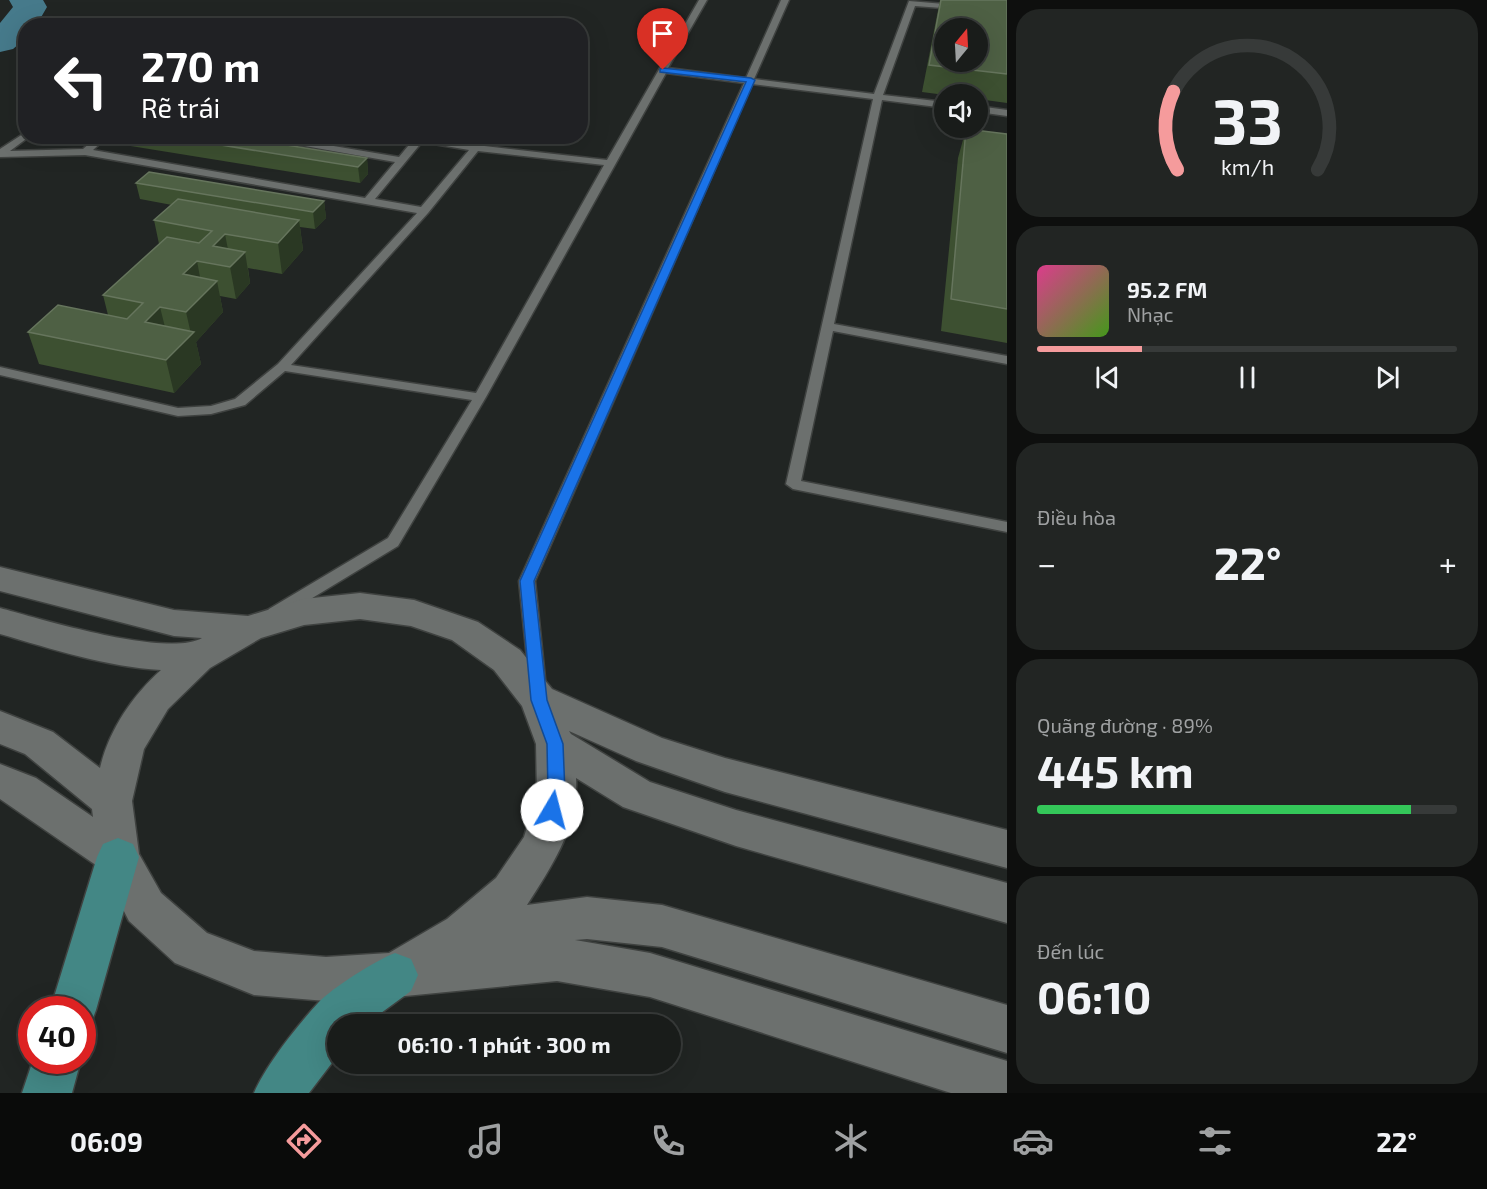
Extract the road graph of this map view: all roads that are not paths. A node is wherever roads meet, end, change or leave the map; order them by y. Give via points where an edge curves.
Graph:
1 (703, 0) edge
2 (785, 0) edge
3 (971, 9) edge
4 (663, 70) junction
5 (751, 80) junction
6 (878, 96) junction
7 (934, 104) edge
8 (988, 110) edge
9 (1007, 113) edge
10 (18, 142) edge
11 (94, 144) edge
12 (304, 144) edge
13 (414, 144) edge
14 (451, 144) edge
15 (476, 148) junction
16 (85, 152) junction
17 (0, 154) edge
18 (401, 159) junction
19 (610, 163) junction
20 (368, 201) junction
21 (424, 211) junction
22 (827, 326) junction
23 (1007, 360) edge
24 (282, 367) junction
25 (0, 371) edge
26 (480, 397) junction
27 (1007, 527) edge
28 (0, 579) edge
29 (0, 621) edge
30 (248, 629) junction
31 (197, 658) junction
32 (539, 700) junction
33 (0, 727) edge
34 (555, 744) junction
35 (0, 781) edge
36 (111, 801) junction
37 (1007, 849) edge
38 (118, 857) junction
39 (1007, 903) edge
40 (464, 934) junction
41 (395, 975) junction
42 (77, 996) edge
43 (1007, 1029) edge
44 (53, 1074) edge
45 (1007, 1086) edge
46 (47, 1093) edge
47 (279, 1093) edge

1 - 4 lane
2 - 5 lane
3 - 6 lane via 912,3
4 - 5 lane
4 - 19 lane
5 - 6 lane
5 - 32 lane via 527,581
6 - 7 lane
6 - 22 lane
8 - 9 lane
10 - 17 lane
11 - 16 lane
12 - 18 lane
13 - 18 lane
14 - 15 lane
15 - 19 lane
15 - 21 lane
16 - 17 lane
16 - 20 lane
18 - 20 lane
19 - 26 lane
20 - 21 lane
21 - 24 lane
22 - 23 lane
22 - 27 lane via 793,484
24 - 25 lane via 240,402 211,410 178,412
24 - 26 lane
26 - 30 lane via 393,542
28 - 30 street via 174,623
29 - 31 street via 141,655
30 - 31 street
30 - 32 street via 303,612 360,606 414,613 465,631 507,660
31 - 36 street via 155,698 125,746
32 - 34 street
32 - 37 street via 650,750 725,775
33 - 36 street via 39,743
34 - 39 street via 637,795 736,828
34 - 40 street via 557,793 543,844 511,892
35 - 38 street via 22,790
36 - 38 street
38 - 41 street via 145,907 191,948 254,973 326,979
38 - 42 main road
40 - 41 street
40 - 43 street via 587,918 662,926
41 - 45 street via 557,959 650,975
41 - 47 main road via 336,1018
44 - 46 main road

